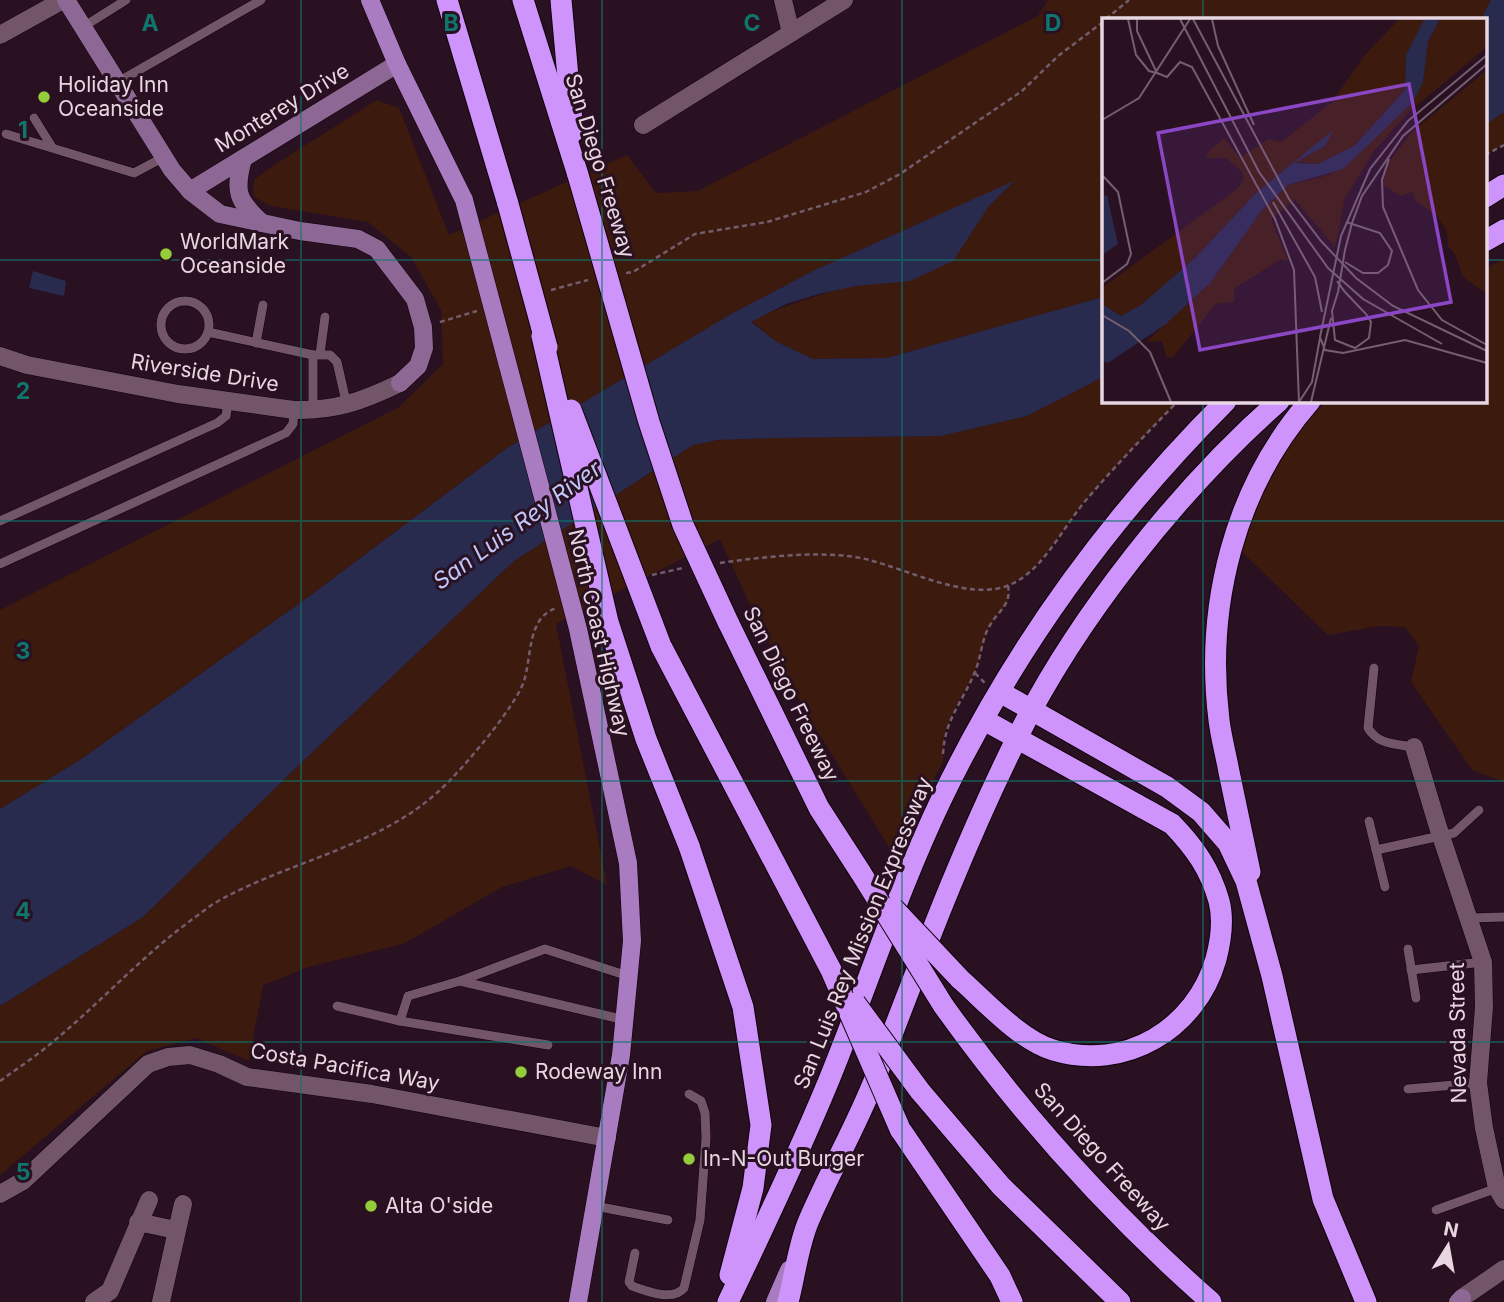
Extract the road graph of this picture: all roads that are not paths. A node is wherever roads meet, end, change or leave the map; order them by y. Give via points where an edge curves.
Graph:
1 (65, 0) edge
2 (125, 0) edge
3 (261, 0) edge
4 (370, 0) edge
5 (447, 0) edge
6 (523, 0) edge
7 (561, 0) edge
8 (783, 0) edge
9 (844, 0) edge
10 (83, 27) junction
11 (791, 33) junction
12 (0, 35) edge
13 (397, 64) junction
14 (118, 82) junction
15 (34, 118) dead end
16 (643, 125) dead end
17 (6, 134) dead end
18 (52, 147) junction
19 (164, 157) junction
20 (243, 159) junction
21 (578, 176) junction
22 (1504, 185) edge
23 (190, 191) junction
24 (1486, 196) edge
25 (263, 223) junction
26 (1504, 230) edge
27 (1486, 240) edge
28 (263, 305) dead end
29 (325, 317) dead end
30 (208, 332) junction
31 (542, 336) junction
32 (256, 343) junction
33 (317, 354) junction
34 (0, 356) edge
35 (228, 402) junction
36 (1225, 402) edge
37 (1278, 402) edge
38 (1309, 402) edge
39 (347, 406) junction
40 (294, 410) junction
41 (313, 410) junction
42 (0, 521) edge
43 (0, 564) edge
44 (1374, 668) dead end
45 (1000, 692) junction
46 (1032, 709) junction
47 (984, 720) junction
48 (1017, 738) junction
49 (1414, 747) joint
50 (1479, 810) dead end
51 (1369, 821) dead end
52 (1442, 837) junction
53 (1376, 850) junction
54 (861, 873) junction
55 (1385, 887) dead end
56 (1504, 917) edge
57 (1470, 918) junction
58 (1408, 948) dead end
59 (1483, 962) junction
60 (831, 970) junction
61 (1411, 970) junction
62 (629, 976) junction
63 (1272, 976) junction
64 (460, 981) junction
65 (1416, 998) dead end
66 (337, 1006) dead end
67 (400, 1020) junction
68 (625, 1020) junction
69 (548, 1045) dead end
70 (1478, 1083) junction
71 (1408, 1089) dead end
72 (689, 1094) dead end
73 (607, 1138) junction
74 (1497, 1152) edge
75 (0, 1194) edge
76 (1501, 1194) edge
77 (149, 1200) dead end
78 (183, 1204) dead end
79 (595, 1206) junction
80 (1436, 1210) dead end
81 (668, 1220) dead end
82 (138, 1222) junction
83 (808, 1222) junction
84 (176, 1230) junction
85 (635, 1253) dead end
86 (1504, 1269) edge
87 (109, 1296) edge
88 (1460, 1300) edge
89 (94, 1302) edge
90 (161, 1302) edge
91 (578, 1302) edge
92 (723, 1302) edge
93 (728, 1302) edge
94 (775, 1302) edge
95 (788, 1302) edge
96 (1012, 1302) edge
97 (1120, 1302) edge
98 (1211, 1302) edge
99 (1366, 1302) edge

1 - 10 street
1 - 12 street
2 - 10 lane
3 - 14 lane
4 - 13 main road, North Coast Highway
5 - 31 highway, bridge
6 - 21 highway, San Diego Freeway
7 - 21 highway
8 - 11 street
9 - 11 street
10 - 14 street
11 - 16 street
13 - 20 street, Monterey Drive
13 - 62 main road, North Coast Highway, bridge via 464,200 578,629 628,863
14 - 19 street
15 - 18 lane
17 - 18 lane
18 - 19 lane via 134,173
19 - 23 street
20 - 23 street, Monterey Drive
20 - 25 street via 237,183 241,197 244,206
21 - 54 highway, San Diego Freeway, bridge via 683,525 819,808
22 - 24 highway
23 - 25 street via 220,214
25 - 39 street, Riverside Drive via 358,239 377,248 415,299 424,348 418,366 400,383
26 - 27 highway
28 - 32 lane
29 - 33 lane
30 - 30 lane via 203,309 190,301 174,303 163,315 161,330 173,346 194,347
30 - 32 lane
31 - 60 highway, bridge via 661,646
31 - 92 highway, bridge via 608,622 743,1007 761,1125 753,1188
32 - 33 lane
33 - 39 lane via 330,355 337,362
33 - 41 lane
34 - 35 street, Riverside Drive
35 - 40 street, Riverside Drive
35 - 42 lane via 226,416 217,424
36 - 45 highway, San Luis Rey Mission Expressway via 1123,513 1072,579
37 - 46 highway via 1170,512 1107,593
38 - 63 highway via 1288,428 1251,493 1230,552 1216,629 1219,722
39 - 41 street, Riverside Drive
40 - 41 street, Riverside Drive
40 - 43 lane via 293,424 286,433
44 - 49 lane via 1368,728 1385,743
45 - 46 highway
45 - 47 highway, San Luis Rey Mission Expressway
46 - 48 highway
46 - 63 highway via 1167,787 1200,812 1228,843 1246,881
47 - 48 highway
47 - 93 highway, San Luis Rey Mission Expressway via 941,800 828,1081
48 - 54 highway, bridge via 1172,824 1196,849 1209,874 1220,902 1222,925 1210,978 1200,997 1161,1037 1116,1054 1052,1050 1027,1037 960,979
48 - 83 highway via 950,885 860,1117
49 - 52 street, Nevada Street
50 - 52 lane via 1454,834
51 - 53 lane
52 - 53 lane
52 - 57 street, Nevada Street
53 - 55 lane
54 - 98 highway, San Diego Freeway, bridge via 983,1061 1111,1208
56 - 57 lane
57 - 59 street, Nevada Street
58 - 61 lane
59 - 61 lane
59 - 70 street, Nevada Street
60 - 96 highway, bridge via 900,1129 1000,1276
60 - 97 highway, bridge via 920,1091 1001,1186
61 - 65 lane
62 - 64 lane via 545,949
62 - 68 main road, North Coast Highway
63 - 99 highway via 1323,1199
64 - 67 lane via 408,996
64 - 68 lane
66 - 67 lane
67 - 69 lane
68 - 73 main road, North Coast Highway
70 - 71 lane
70 - 74 street, Nevada Street
72 - 85 lane via 701,1101 706,1138 700,1220 684,1288 673,1295 632,1286
73 - 75 street, Costa Pacifica Way via 372,1094 247,1077 190,1055 168,1056 148,1065 23,1181
73 - 79 main road, North Coast Highway
74 - 76 street, Nevada Street
76 - 80 lane
77 - 82 street
78 - 84 street
79 - 81 lane
79 - 91 main road, North Coast Highway
82 - 84 street
82 - 87 street
83 - 94 main road
83 - 95 highway
84 - 90 street
86 - 88 street
87 - 89 street

